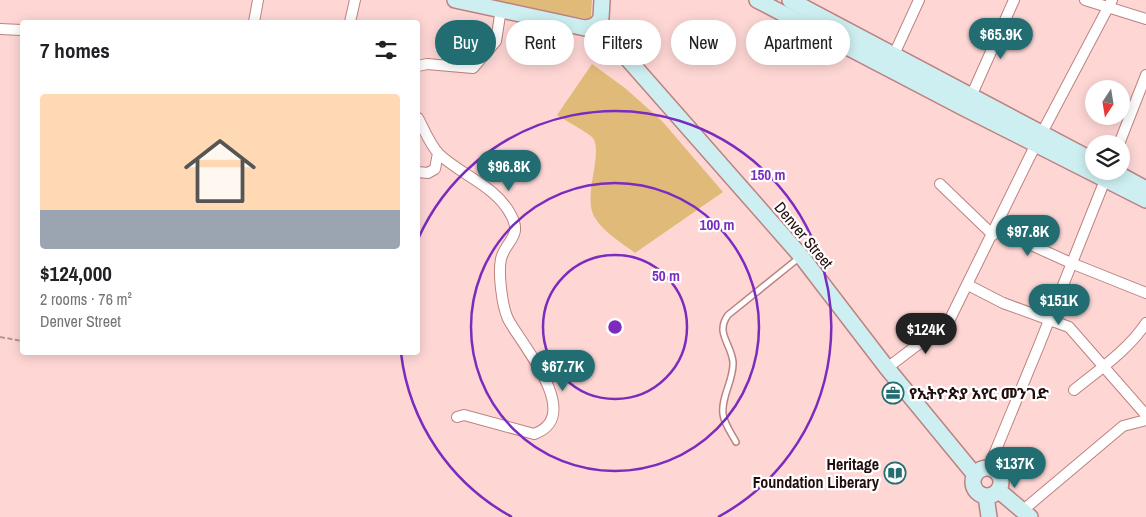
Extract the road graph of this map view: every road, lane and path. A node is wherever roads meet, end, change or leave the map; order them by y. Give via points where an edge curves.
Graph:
1 (258, 0) edge
2 (355, 0) edge
3 (455, 0) edge
4 (602, 0) edge
5 (757, 0) edge
6 (919, 0) edge
7 (1014, 0) edge
8 (1085, 0) edge
9 (1111, 4) edge
10 (798, 6) edge
11 (501, 9) junction
12 (1146, 19) edge
13 (254, 20) edge
14 (350, 20) edge
15 (600, 20) edge
16 (584, 28) edge
17 (0, 29) edge
18 (20, 30) edge
19 (894, 54) junction
20 (633, 65) edge
21 (420, 66) edge
22 (887, 68) junction
23 (1146, 76) edge
24 (969, 102) junction
25 (420, 122) edge
26 (1123, 135) edge
27 (1039, 140) junction
28 (438, 153) junction
29 (1085, 158) edge
30 (1085, 162) edge
31 (420, 172) edge
32 (1106, 180) edge
33 (1118, 180) edge
34 (1124, 180) edge
35 (940, 184) dead end
36 (1146, 189) edge
37 (1146, 200) edge
38 (994, 232) junction
39 (801, 256) junction
40 (1071, 263) junction
41 (968, 285) junction
42 (1146, 293) edge
43 (1048, 320) junction
44 (1146, 323) edge
45 (0, 337) edge
46 (20, 341) edge
47 (1103, 366) junction
48 (888, 368) junction
49 (1074, 390) dead end
50 (1146, 415) edge
51 (457, 417) dead end
52 (1146, 420) edge
53 (736, 442) dead end
54 (982, 472) junction
55 (992, 493) junction
56 (1026, 514) edge
57 (989, 517) edge

1 - 13 street
2 - 14 street
3 - 11 main road
4 - 15 main road
5 - 10 main road
6 - 19 street
7 - 24 street
8 - 9 street
9 - 12 street
9 - 27 street
10 - 19 main road
10 - 22 main road
11 - 16 main road
11 - 21 street via 496,41 473,68
17 - 18 street
19 - 22 street
19 - 24 main road
20 - 39 main road, Denver Street
22 - 24 main road
23 - 26 street
24 - 27 main road
25 - 28 street
27 - 29 main road
27 - 30 main road
27 - 38 street
28 - 31 street via 435,169
28 - 51 street via 496,196 510,212 515,231 504,250 500,268 504,302 508,318 538,364 553,407 551,420 545,429 534,434 464,415
32 - 40 street
33 - 37 main road
34 - 36 main road
35 - 38 street
38 - 40 street
38 - 41 street
39 - 48 main road, Denver Street
39 - 53 lane via 728,315 722,324 733,366 723,414
40 - 42 street
40 - 43 street
41 - 43 street
41 - 48 street via 949,321
43 - 47 street via 1069,327
43 - 54 street
44 - 47 street via 1138,336
45 - 46 path
47 - 49 street
47 - 50 street
48 - 54 main road, Denver Street
52 - 56 street via 1123,426
54 - 55 main road via 974,479 975,488 982,495
54 - 55 main road via 992,470 999,476 1000,485
55 - 56 main road
55 - 57 main road

